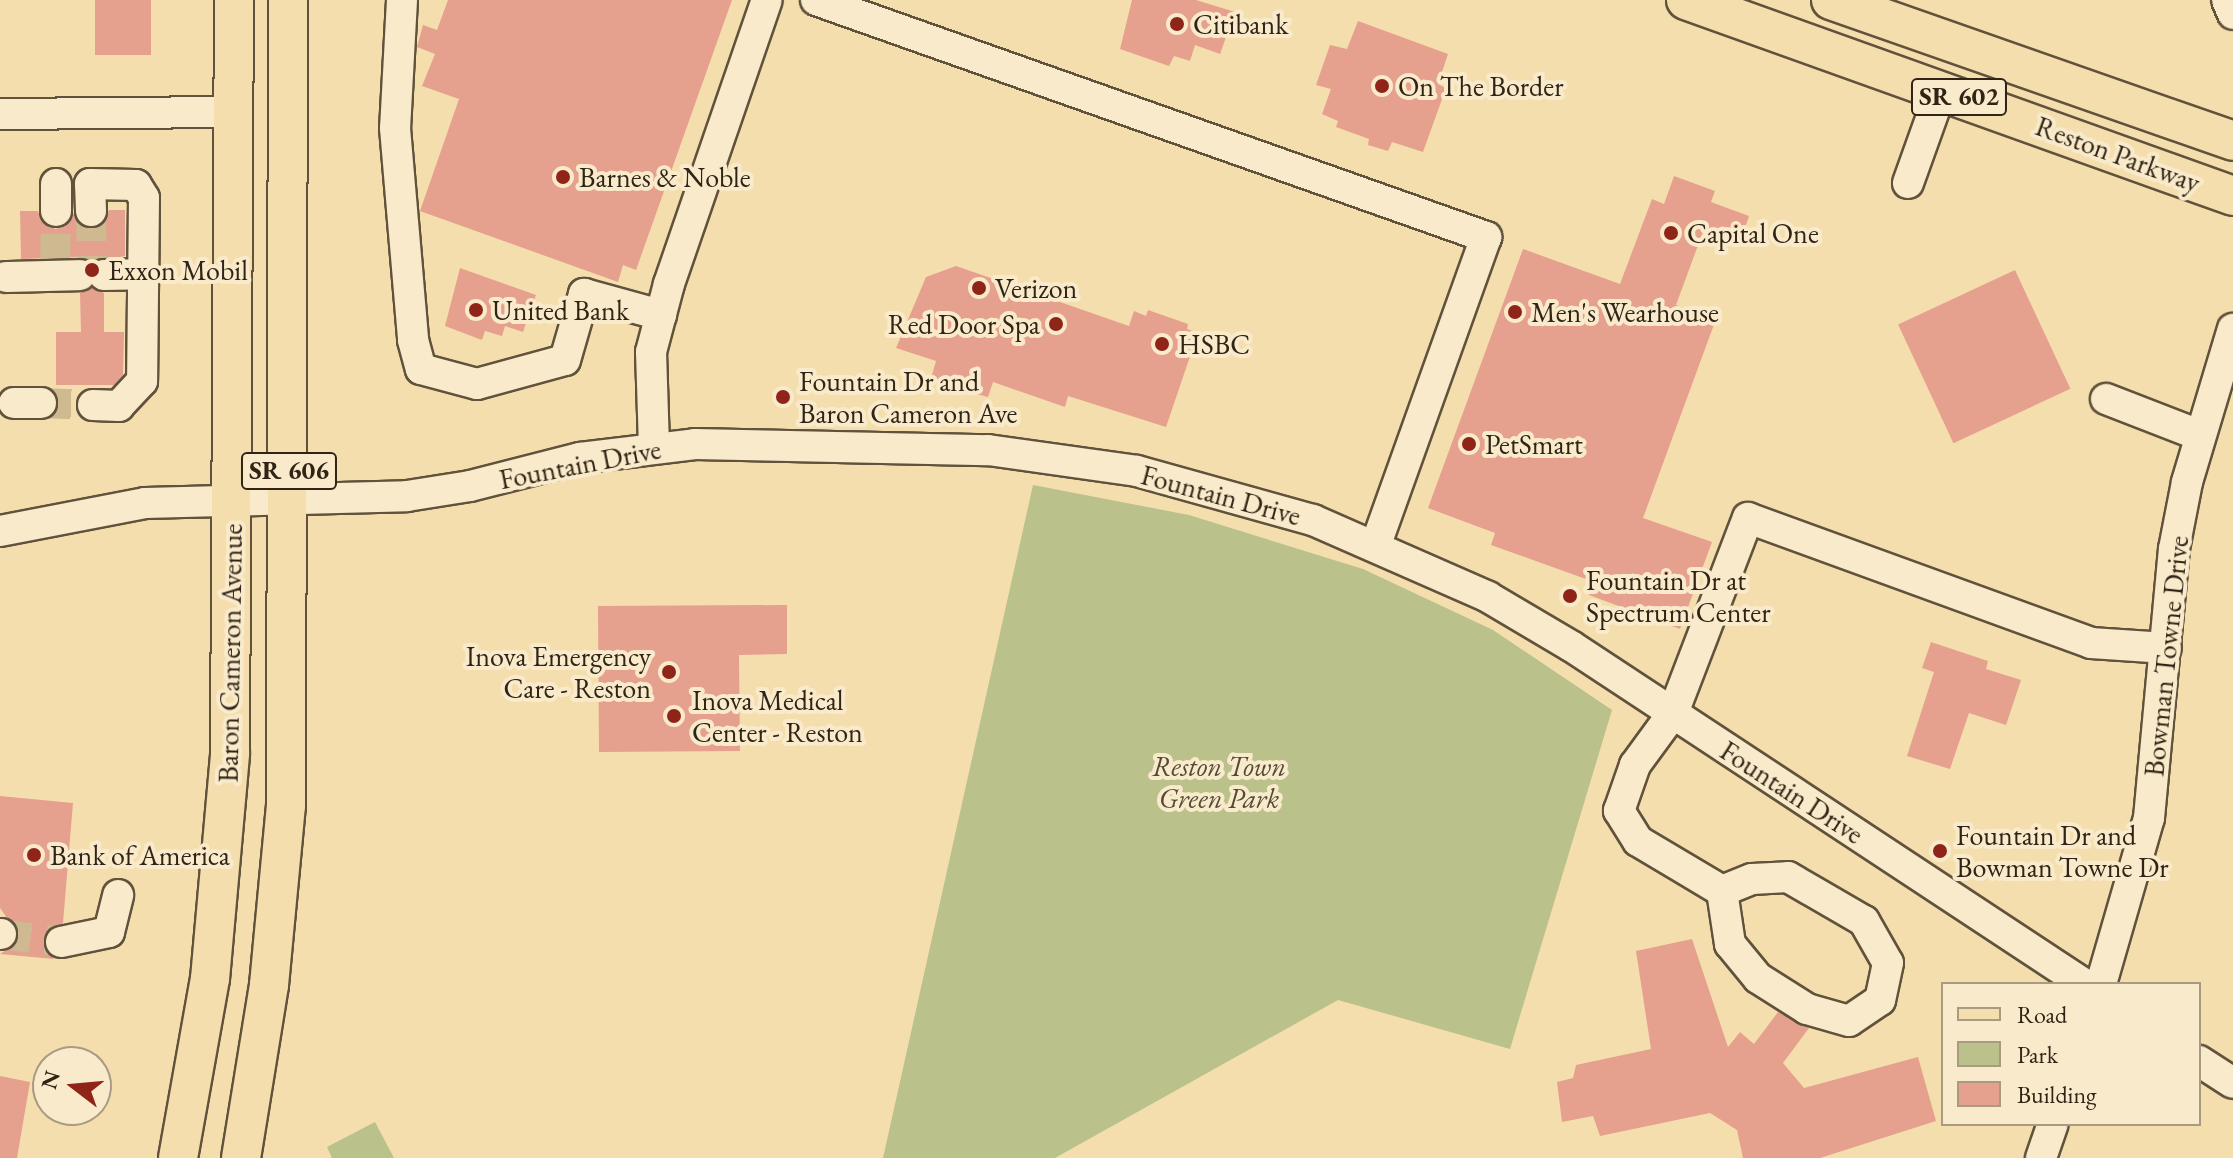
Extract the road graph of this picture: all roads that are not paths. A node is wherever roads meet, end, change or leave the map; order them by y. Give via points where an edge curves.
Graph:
1 (234, 0) edge
2 (288, 0) edge
3 (402, 0) edge
4 (767, 0) edge
5 (816, 0) edge
6 (1686, 0) edge
7 (1831, 0) edge
8 (2227, 0) edge
9 (2233, 14) edge
10 (1941, 91) junction
11 (234, 112) junction
12 (0, 114) edge
13 (2233, 141) edge
14 (1908, 183) dead end
15 (2233, 196) edge
16 (91, 211) tunnel mouth
17 (143, 274) junction
18 (6, 277) dead end
19 (661, 315) junction
20 (2233, 329) edge
21 (2106, 399) dead end
22 (93, 405) tunnel mouth
23 (2199, 435) junction
24 (654, 447) junction
25 (289, 498) junction
26 (233, 499) junction
27 (0, 531) edge
28 (1376, 545) junction
29 (2166, 648) junction
30 (1673, 713) junction
31 (1722, 891) junction
32 (118, 895) dead end
33 (61, 942) tunnel mouth
34 (2081, 982) edge
35 (2102, 982) edge
36 (2201, 1062) edge
37 (2233, 1083) edge
38 (2052, 1126) edge
39 (178, 1158) edge
40 (241, 1158) edge
41 (2041, 1158) edge

1 - 11 main road, Baron Cameron Avenue / SR 606
2 - 25 main road, Baron Cameron Avenue / SR 606
3 - 19 street via 395,128 413,340 421,369 477,384 565,360 584,294
4 - 19 street
5 - 28 street via 1486,237
6 - 10 main road, Reston Parkway / SR 602
7 - 13 main road, Reston Parkway / SR 602
8 - 9 street
10 - 14 street
10 - 15 main road, Reston Parkway / SR 602
11 - 12 street
11 - 26 main road, Baron Cameron Avenue / SR 606
16 - 17 street via 90,184 136,185 144,198
17 - 18 street
17 - 22 street via 142,381 119,406
19 - 24 street via 651,352
20 - 23 street, Bowman Towne Drive
21 - 23 street
23 - 29 street, Bowman Towne Drive via 2174,549
24 - 25 street, Fountain Drive via 407,496
24 - 28 street, Fountain Drive via 877,445 1040,455 1229,493
25 - 26 street, Fountain Drive
25 - 40 main road, Baron Cameron Avenue / SR 606 via 286,806 269,985
26 - 27 street, Fountain Drive via 117,506
26 - 39 main road, Baron Cameron Avenue / SR 606 via 227,812 210,979
28 - 30 street, Fountain Drive via 1488,597
29 - 30 street via 2091,643 1748,518
29 - 35 street, Bowman Towne Drive via 2149,818
30 - 31 street via 1635,765 1619,811 1638,841
30 - 34 street, Fountain Drive
31 - 31 street via 1730,944 1758,978 1807,1009 1849,1021 1880,1000 1888,963 1864,921 1788,877 1752,879
32 - 33 street via 109,932
36 - 37 street
38 - 41 street

